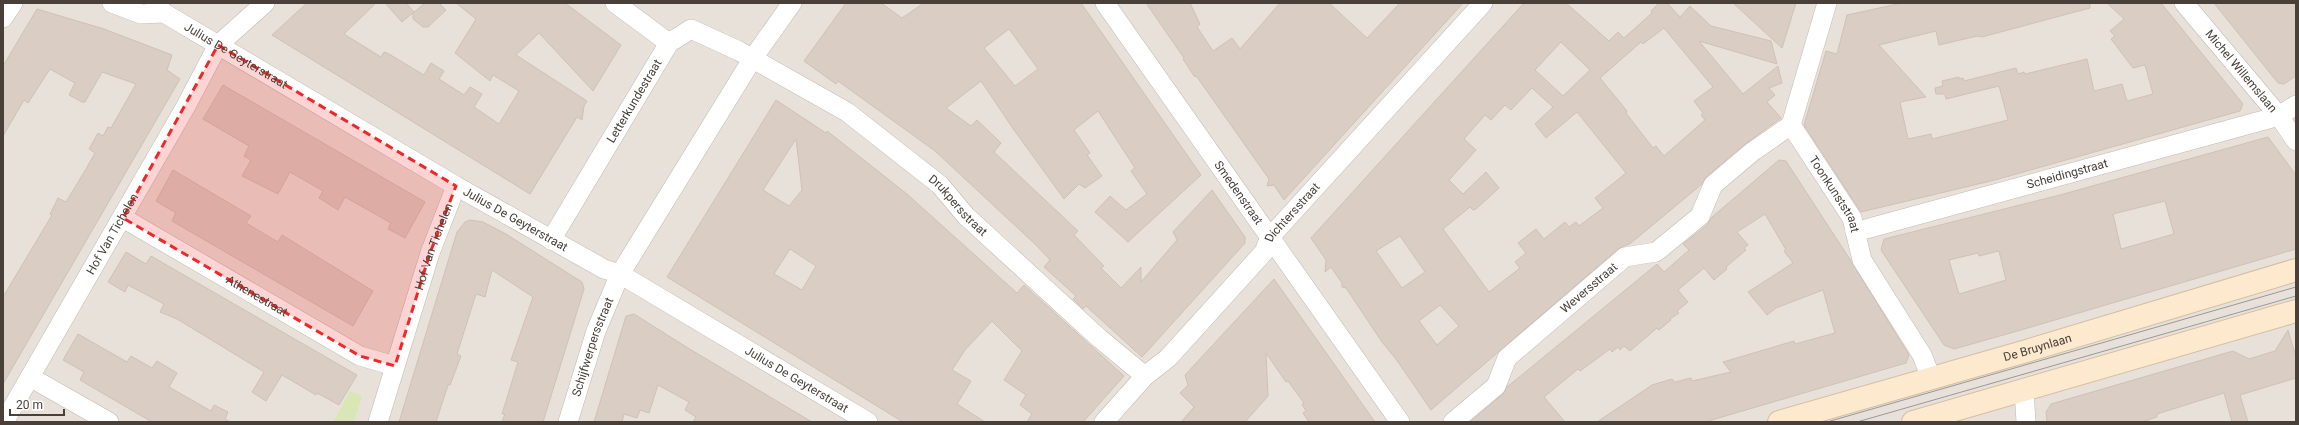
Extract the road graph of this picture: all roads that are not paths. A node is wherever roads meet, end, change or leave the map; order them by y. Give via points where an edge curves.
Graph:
1 (13, 3) edge
2 (112, 3) edge
3 (265, 3) edge
4 (614, 3) edge
5 (792, 3) edge
6 (1105, 3) edge
7 (1483, 3) edge
8 (1827, 3) edge
9 (2184, 3) edge
10 (160, 8) edge
11 (3, 18) edge
12 (669, 43) junction
13 (218, 45) junction
14 (753, 58) junction
15 (2296, 105) edge
16 (2279, 116) junction
17 (1791, 126) junction
18 (2296, 141) edge
19 (456, 186) junction
20 (123, 218) junction
21 (1855, 232) junction
22 (1270, 237) junction
23 (551, 240) junction
24 (2296, 270) edge
25 (620, 274) junction
26 (2296, 311) edge
27 (395, 366) junction
28 (1144, 376) junction
29 (30, 377) junction
30 (1931, 378) junction
31 (2024, 390) junction
32 (848, 417) edge
33 (4, 422) edge
34 (109, 422) edge
35 (378, 422) edge
36 (568, 422) edge
37 (868, 422) edge
38 (1104, 422) edge
39 (1400, 422) edge
40 (1453, 422) edge
41 (1779, 422) edge
42 (1913, 422) edge
43 (2026, 422) edge

1 - 11 street
2 - 10 street, Julius De Geyterstraat via 141,14
3 - 13 street
4 - 12 street
5 - 14 street
6 - 22 street, Smedenstraat
7 - 22 street, Dichtersstraat
8 - 17 street
9 - 16 street, Michel Willemslaan
10 - 13 street, Julius De Geyterstraat
12 - 14 street, Letterkundestraat via 691,29
12 - 23 street, Letterkundestraat
13 - 19 street, Julius De Geyterstraat
13 - 20 street, Hof Van Tichelen
14 - 25 street
14 - 28 street, Drukpersstraat via 847,112 940,185 966,216
15 - 16 street, Scheidingstraat
16 - 18 street, Michel Willemslaan
16 - 21 street, Scheidingstraat
17 - 21 street, Toonkunststraat via 1852,218
17 - 40 street, Weversstraat via 1752,152 1713,185 1700,216 1656,252 1624,257 1507,358 1496,386
19 - 23 street, Julius De Geyterstraat
19 - 27 street, Hof Van Tichelen via 430,253
20 - 27 street, Athenestraat via 360,356
20 - 29 street, Hof Van Tichelen
21 - 30 street, Toonkunststraat via 1862,260 1922,355
22 - 28 street, Dichtersstraat via 1259,258 1168,358
22 - 39 street, Smedenstraat
23 - 25 street, Julius De Geyterstraat via 604,269
24 - 30 main road, De Bruynlaan
25 - 32 street, Julius De Geyterstraat
25 - 36 street, Schijfwerpersstraat via 596,331
26 - 31 main road
27 - 35 street, Hof Van Tichelen
28 - 38 street, Dichtersstraat
29 - 33 street, Hof Van Tichelen
29 - 34 street
30 - 41 main road, De Bruynlaan
31 - 42 main road
31 - 43 street
32 - 37 street, Julius De Geyterstraat

